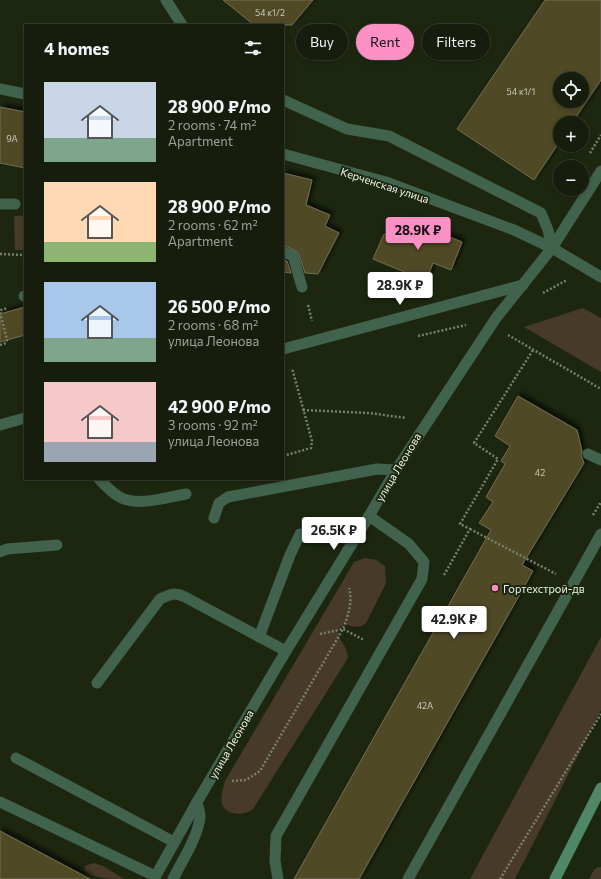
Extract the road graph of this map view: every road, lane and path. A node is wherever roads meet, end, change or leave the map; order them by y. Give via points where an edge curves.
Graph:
1 (166, 0) edge
2 (173, 20) edge
3 (0, 89) edge
4 (24, 94) edge
5 (284, 100) edge
6 (601, 136) edge
7 (284, 154) edge
8 (589, 154) dead end
9 (601, 172) edge
10 (0, 204) edge
11 (15, 204) dead end
12 (552, 248) junction
13 (284, 252) edge
14 (0, 254) edge
15 (24, 255) edge
16 (601, 277) edge
17 (523, 285) junction
18 (302, 287) dead end
19 (24, 297) edge
20 (507, 335) dead end
21 (0, 345) edge
22 (284, 350) edge
23 (533, 350) junction
24 (292, 368) dead end
25 (601, 389) edge
26 (304, 410) junction
27 (24, 418) edge
28 (427, 420) junction
29 (0, 425) edge
30 (474, 443) dead end
31 (588, 454) dead end
32 (284, 456) edge
33 (601, 460) edge
34 (396, 470) junction
35 (100, 480) edge
36 (186, 494) dead end
37 (369, 516) junction
38 (214, 518) dead end
39 (470, 528) dead end
40 (300, 534) dead end
41 (601, 534) edge
42 (57, 544) dead end
43 (0, 552) edge
44 (340, 564) junction
45 (558, 575) dead end
46 (259, 637) junction
47 (286, 651) junction
48 (97, 682) dead end
49 (601, 714) edge
50 (16, 758) dead end
51 (208, 783) junction
52 (601, 788) edge
53 (0, 802) edge
54 (197, 802) junction
55 (174, 842) junction
56 (155, 878) edge
57 (173, 879) edge
58 (278, 879) edge
59 (408, 879) edge
60 (500, 879) edge
61 (555, 879) edge

1 - 2 street
3 - 4 street
5 - 12 street via 347,129 389,136 541,213
6 - 8 path
7 - 12 street, Керченская улица via 386,182 514,230
9 - 12 street, улица Леонова
10 - 11 street
12 - 16 street, Керченская улица
12 - 17 street, улица Леонова
13 - 18 street via 293,256
14 - 15 path
17 - 22 street
17 - 28 street, улица Леонова via 496,318
19 - 21 path via 10,308 1,310 7,340
20 - 23 path
23 - 25 path
23 - 30 path
24 - 26 path
26 - 28 path via 369,413
26 - 32 path via 312,441 311,448
27 - 29 street
28 - 34 street, улица Леонова
31 - 33 street
34 - 37 street, улица Леонова
34 - 38 street via 377,469 228,497 219,503
35 - 36 street via 119,497 129,501 146,502
37 - 44 street, улица Леонова
37 - 58 street via 409,544 424,562 422,579 276,836 275,862
39 - 45 path
40 - 46 street
41 - 59 street
42 - 43 street
44 - 47 street, улица Леонова
44 - 51 path via 351,597 350,610 343,629 260,771 246,780
46 - 47 street
46 - 48 street via 185,597 176,593 170,594 160,599
47 - 51 street, улица Леонова
49 - 60 path
50 - 55 street
51 - 54 street, улица Леонова
52 - 61 main road
53 - 56 street
54 - 55 street, улица Леонова
54 - 57 street via 200,816 198,827
55 - 56 street, улица Леонова

